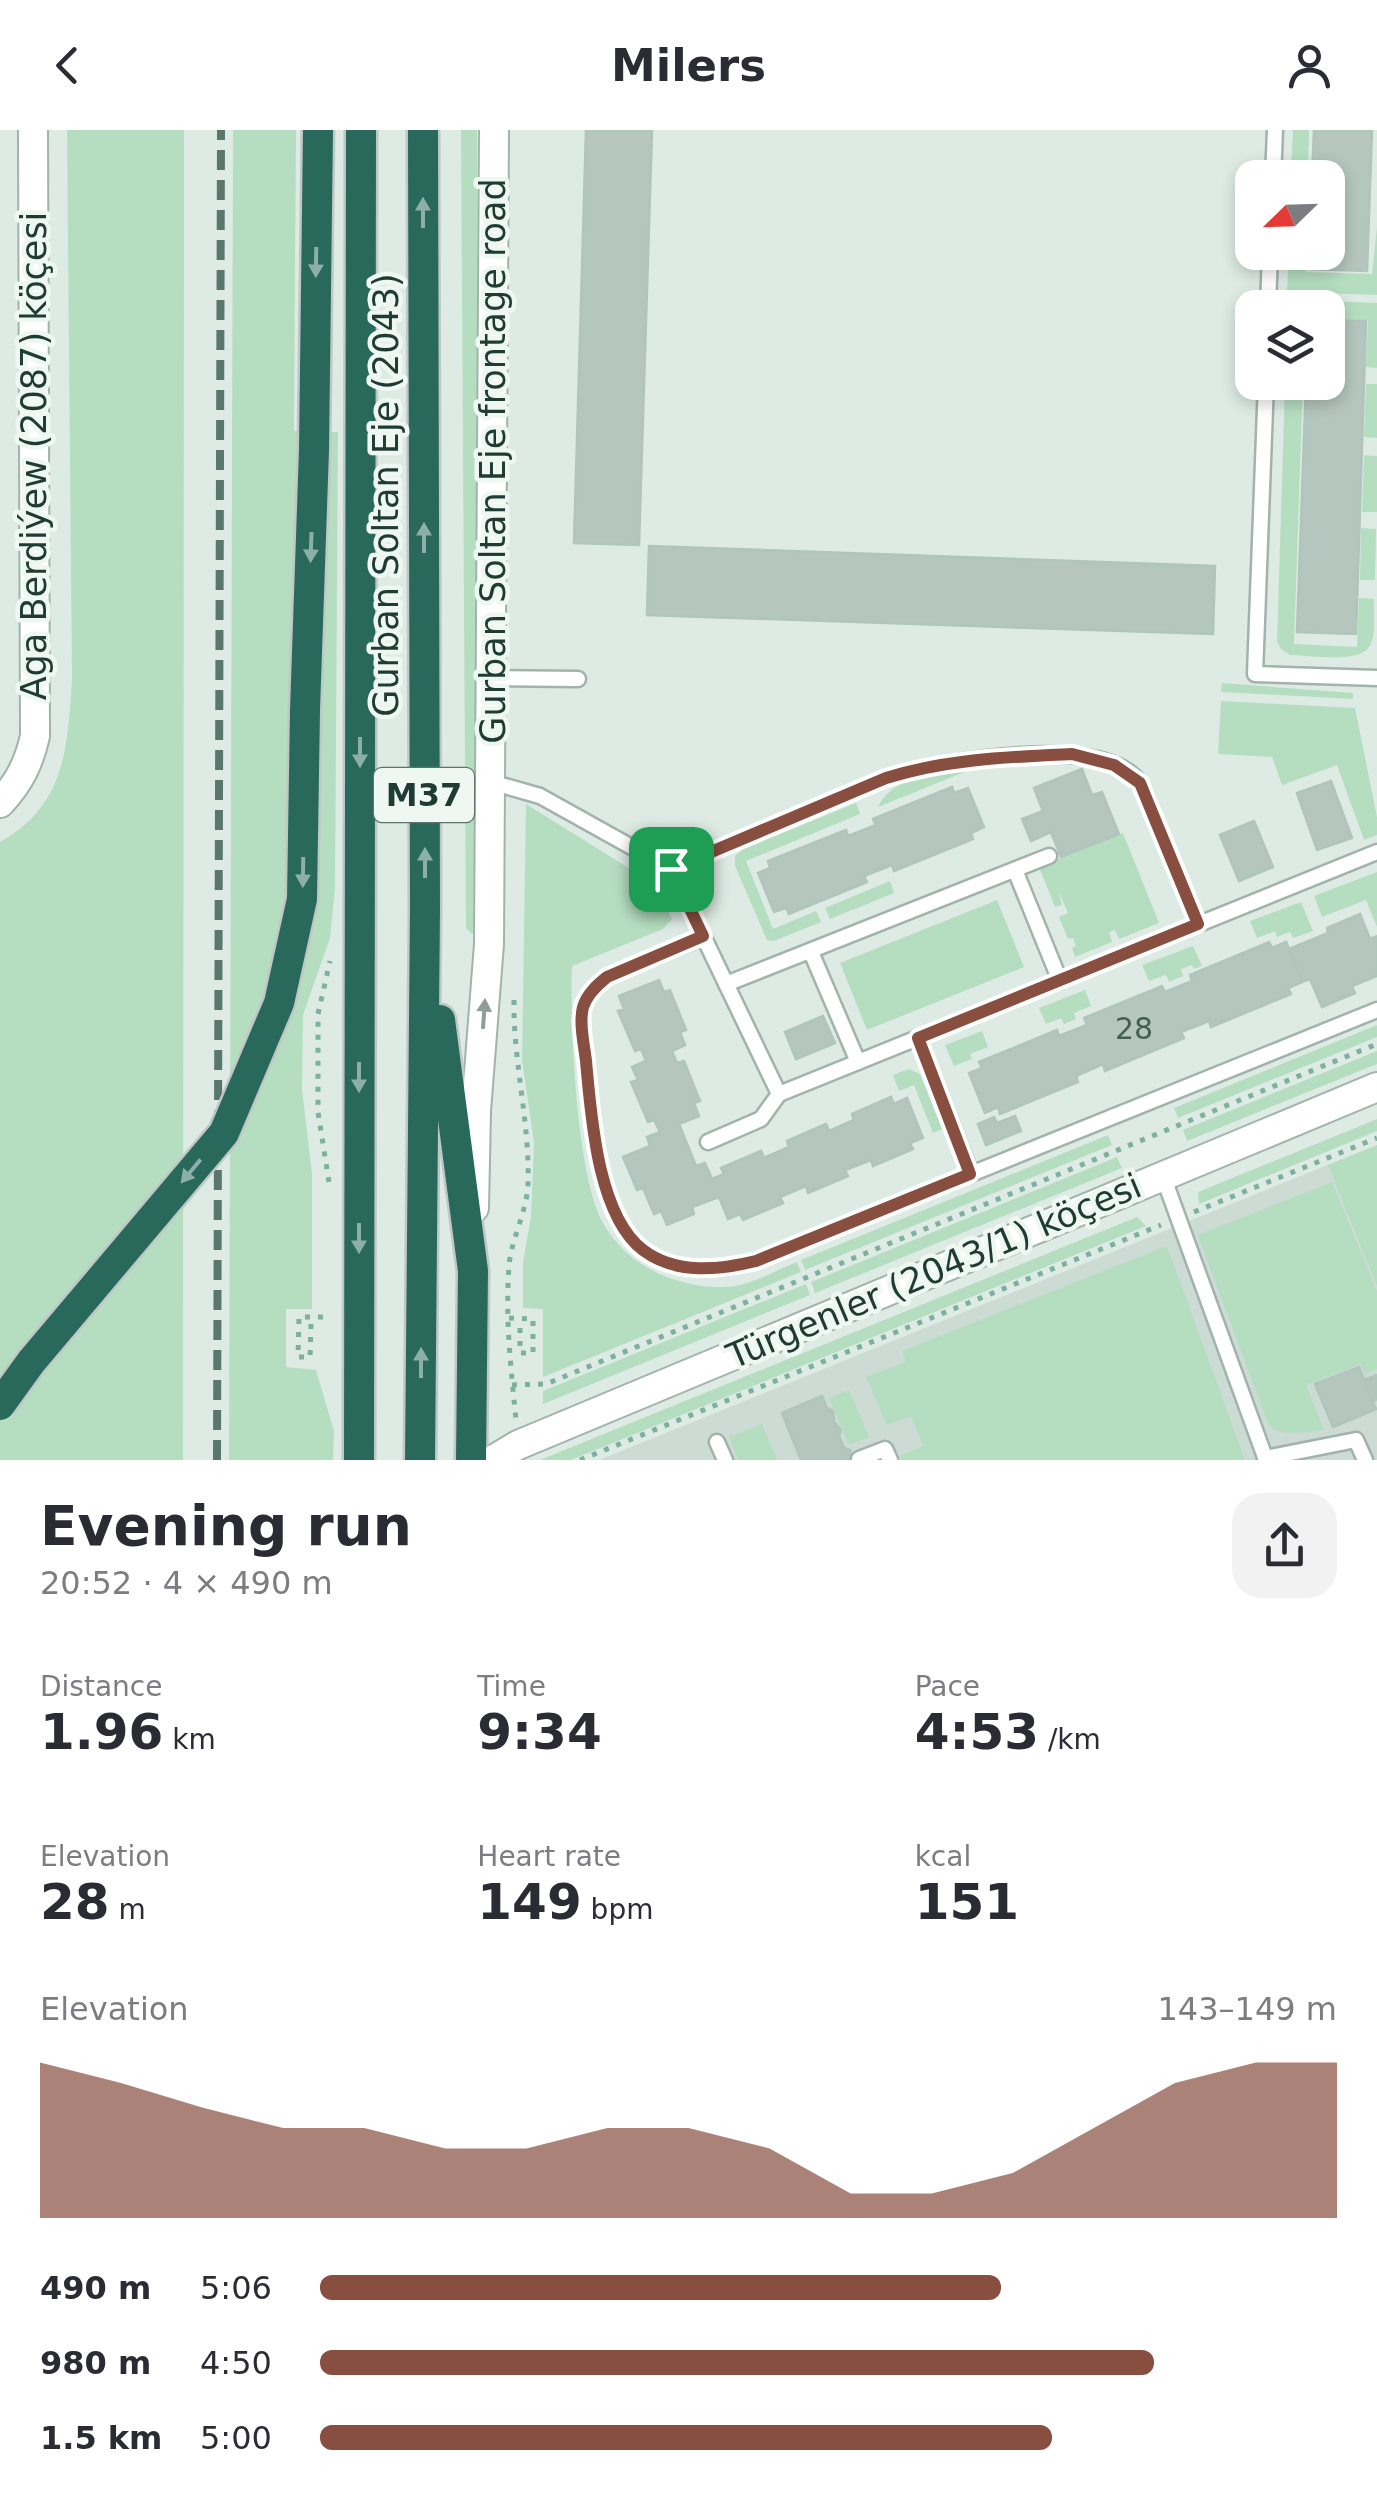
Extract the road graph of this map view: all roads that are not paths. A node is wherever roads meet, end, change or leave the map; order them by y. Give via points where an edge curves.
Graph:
1 (33, 130) edge
2 (318, 130) edge
3 (361, 130) edge
4 (422, 130) edge
5 (494, 130) edge
6 (1275, 130) edge
7 (1274, 160) edge
8 (1265, 400) edge
9 (492, 678) junction
10 (578, 678) dead end
11 (1377, 678) edge
12 (492, 782) junction
13 (0, 803) edge
14 (1377, 852) edge
15 (1049, 856) dead end
16 (671, 869) junction
17 (1015, 870) junction
18 (425, 908) junction
19 (1198, 924) junction
20 (703, 936) junction
21 (811, 952) junction
22 (1060, 981) junction
23 (726, 984) junction
24 (1377, 1010) edge
25 (918, 1038) junction
26 (858, 1062) junction
27 (1377, 1088) edge
28 (779, 1094) junction
29 (708, 1142) dead end
30 (970, 1174) junction
31 (1163, 1176) junction
32 (473, 1271) junction
33 (0, 1405) edge
34 (717, 1442) dead end
35 (859, 1459) edge
36 (1265, 1459) edge
37 (358, 1460) edge
38 (420, 1460) edge
39 (472, 1460) edge
40 (493, 1460) edge
41 (724, 1460) edge
42 (890, 1460) edge
43 (1364, 1460) edge

1 - 13 street, Aga Berdiýew (2087) köçesi via 36,700 30,760
2 -> 33 highway, bridge via 302,899 279,1003 224,1133
3 -> 37 highway, Gurban Soltan Eje (2043) / M37
18 -> 4 highway, Gurban Soltan Eje (2043) / M37
5 - 9 street, Gurban Soltan Eje frontage road
6 - 7 lane
8 - 11 lane via 1255,674
9 - 10 lane
9 - 12 street, Gurban Soltan Eje frontage road
12 - 16 lane via 540,796
32 -> 12 street, Gurban Soltan Eje frontage road
14 - 19 lane
15 - 17 lane
16 - 19 lane via 919,768 1072,754 1114,765 1140,783
16 - 20 lane
17 - 21 lane
17 - 22 lane
18 - 32 highway
38 -> 18 highway, Gurban Soltan Eje (2043) / M37
19 - 22 lane
20 - 23 lane
20 - 30 lane via 607,977 582,1012 596,1146 619,1219 643,1250 678,1265 728,1268
21 - 23 lane
21 - 26 lane
22 - 25 lane
23 - 28 lane
24 - 30 lane
25 - 26 lane
25 - 30 lane
26 - 28 lane
27 - 31 street, Türgenler (2043/1) köçesi
28 - 29 lane via 761,1119
31 - 36 lane
31 - 40 street, Türgenler (2043/1) köçesi
32 - 39 highway
34 - 41 lane
35 - 42 lane via 885,1449
36 - 43 lane via 1356,1440

